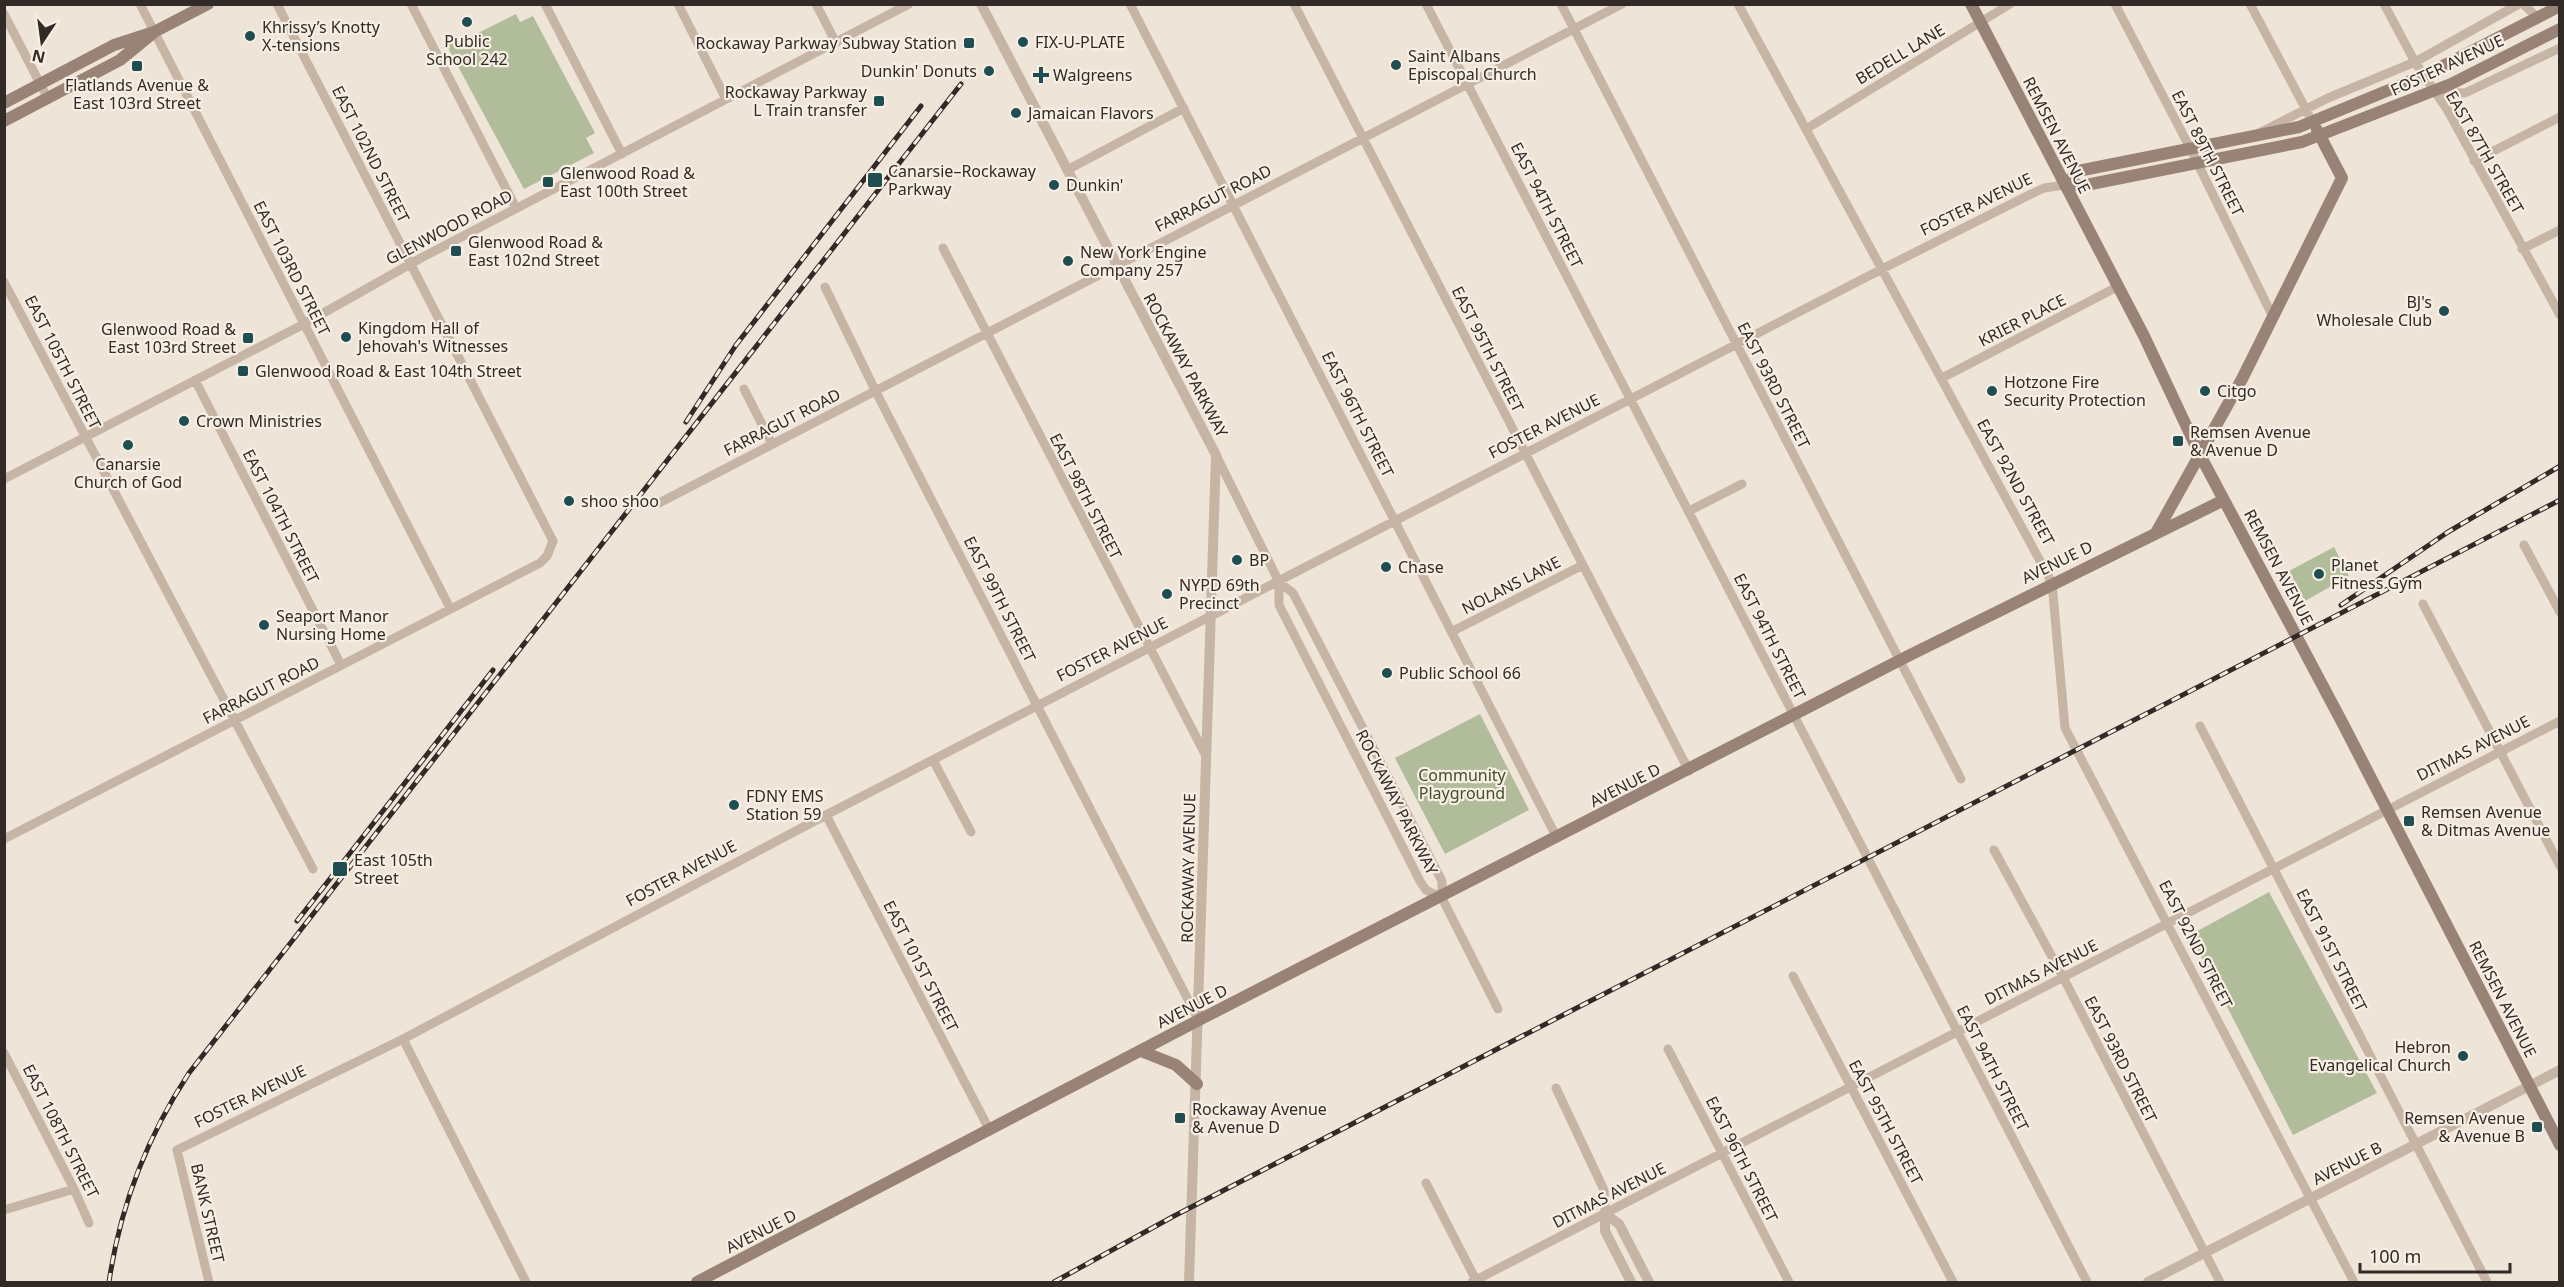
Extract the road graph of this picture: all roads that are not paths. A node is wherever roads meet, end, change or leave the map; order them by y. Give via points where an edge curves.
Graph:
1 (140, 4) edge
2 (208, 4) edge
3 (277, 4) edge
4 (411, 4) edge
5 (545, 4) edge
6 (678, 4) edge
7 (816, 4) edge
8 (909, 4) edge
9 (981, 4) edge
10 (1130, 4) edge
11 (1294, 4) edge
12 (1426, 4) edge
13 (1561, 4) edge
14 (1622, 4) edge
15 (1738, 4) edge
16 (1971, 4) edge
17 (2010, 4) edge
18 (2115, 4) edge
19 (2250, 4) edge
20 (2384, 4) edge
21 (2521, 4) edge
22 (2559, 6) edge
23 (4, 14) edge
24 (2536, 17) junction
25 (1980, 23) junction
26 (2559, 29) edge
27 (1574, 31) junction
28 (154, 32) junction
29 (836, 42) junction
30 (2559, 48) edge
31 (2415, 62) junction
32 (2423, 76) junction
33 (1468, 83) junction
34 (40, 84) junction
35 (2432, 91) junction
36 (48, 99) junction
37 (726, 99) junction
38 (4, 103) edge
39 (1184, 108) junction
40 (2306, 109) junction
41 (2559, 117) edge
42 (4, 121) edge
43 (2312, 121) junction
44 (1806, 129) junction
45 (2255, 135) junction
46 (2320, 136) junction
47 (1362, 138) junction
48 (2190, 148) junction
49 (622, 154) junction
50 (2474, 161) junction
51 (2197, 164) junction
52 (1067, 170) junction
53 (2065, 185) junction
54 (1233, 205) junction
55 (516, 208) junction
56 (2559, 230) edge
57 (943, 248) dead end
58 (2522, 249) junction
59 (411, 263) junction
60 (1117, 264) junction
61 (1882, 269) junction
62 (4, 282) edge
63 (825, 287) dead end
64 (2117, 287) junction
65 (2559, 315) edge
66 (2273, 317) junction
67 (304, 324) junction
68 (986, 332) junction
69 (1736, 345) junction
70 (1942, 378) junction
71 (195, 381) junction
72 (744, 389) dead end
73 (875, 390) junction
74 (1631, 399) junction
75 (85, 438) junction
76 (772, 444) junction
77 (1525, 454) junction
78 (1216, 455) junction
79 (2200, 455) junction
80 (4, 479) edge
81 (1742, 484) dead end
82 (2224, 500) junction
83 (659, 503) dead end
84 (1689, 512) junction
85 (1396, 521) junction
86 (2156, 533) junction
87 (553, 541) joint
88 (2524, 545) dead end
89 (1583, 565) junction
90 (1279, 582) junction
91 (2052, 583) junction
92 (2423, 604) dead end
93 (450, 608) junction
94 (2559, 612) edge
95 (1210, 617) junction
96 (1453, 631) junction
97 (1149, 649) junction
98 (1899, 661) junction
99 (340, 665) junction
100 (1038, 706) junction
101 (1794, 716) junction
102 (236, 719) junction
103 (2559, 721) edge
104 (2200, 726) dead end
105 (2500, 751) junction
106 (1206, 756) junction
107 (933, 760) junction
108 (1689, 771) junction
109 (1961, 779) dead end
110 (2387, 810) junction
111 (826, 815) junction
112 (971, 832) dead end
113 (1557, 838) junction
114 (4, 839) edge
115 (1994, 850) dead end
116 (2559, 866) edge
117 (313, 869) dead end
118 (2273, 869) junction
119 (1442, 898) junction
120 (2168, 923) junction
121 (1793, 976) dead end
122 (2062, 977) junction
123 (1498, 1009) dead end
124 (1199, 1020) junction
125 (1957, 1032) junction
126 (403, 1039) junction
127 (1668, 1049) dead end
128 (1141, 1051) junction
129 (4, 1053) edge
130 (2559, 1070) edge
131 (1197, 1084) junction
132 (1851, 1086) junction
133 (2529, 1086) junction
134 (1556, 1088) dead end
135 (990, 1131) junction
136 (2415, 1144) junction
137 (2559, 1144) edge
138 (177, 1150) joint
139 (1722, 1153) junction
140 (1426, 1183) dead end
141 (74, 1189) junction
142 (2310, 1198) junction
143 (4, 1209) edge
144 (1605, 1214) junction
145 (89, 1223) dead end
146 (2205, 1253) junction
147 (209, 1282) edge
148 (526, 1282) edge
149 (697, 1282) edge
150 (1189, 1282) edge
151 (1475, 1282) edge
152 (1631, 1282) edge
153 (1649, 1282) edge
154 (1789, 1282) edge
155 (1953, 1282) edge
156 (2087, 1282) edge
157 (2148, 1282) edge
158 (2220, 1282) edge
159 (2354, 1282) edge
160 (2487, 1282) edge

1 - 28 street, EAST 103RD STREET
2 - 28 main road
3 - 59 street, EAST 102ND STREET
4 - 55 street
5 - 49 street
6 - 37 street
7 - 29 street
8 - 29 street, GLENWOOD ROAD
9 - 52 street, ROCKAWAY PARKWAY
10 - 39 street, EAST 96TH STREET
11 - 47 street, EAST 95TH STREET
12 - 33 street, EAST 94TH STREET
13 - 27 street, EAST 93RD STREET
14 - 27 street, FARRAGUT ROAD
15 - 44 street, EAST 92ND STREET
16 - 25 main road, REMSEN AVENUE
17 - 25 street, BEDELL LANE
18 - 48 street, EAST 89TH STREET
19 - 40 street
20 - 31 street, EAST 87TH STREET
21 - 24 street
21 - 31 street
22 - 24 main road, FOSTER AVENUE
23 - 34 street
24 - 32 main road, FOSTER AVENUE
25 - 44 street, BEDELL LANE
25 - 53 main road, REMSEN AVENUE
26 - 35 main road, FOSTER AVENUE
27 - 33 street, FARRAGUT ROAD
27 - 69 street, EAST 93RD STREET
28 - 34 main road via 114,45
28 - 36 main road via 120,60
28 - 67 street, EAST 103RD STREET
29 - 37 street, GLENWOOD ROAD
30 - 35 street via 2465,93
31 - 32 street, EAST 87TH STREET
31 - 40 street
32 - 35 street, EAST 87TH STREET
32 - 43 main road, FOSTER AVENUE
33 - 47 street, FARRAGUT ROAD
33 - 74 street, EAST 94TH STREET
34 - 36 street
34 - 38 main road
35 - 46 main road, FOSTER AVENUE
35 - 50 street, EAST 87TH STREET via 2448,111
36 - 42 main road
37 - 49 street, GLENWOOD ROAD
39 - 52 street
39 - 54 street, EAST 96TH STREET
40 - 43 street
40 - 45 street
41 - 50 street
43 - 45 main road, FOSTER AVENUE
43 - 46 main road
44 - 61 street, EAST 92ND STREET
45 - 48 main road, FOSTER AVENUE
46 - 51 main road, FOSTER AVENUE
46 - 66 main road via 2342,178
47 - 54 street, FARRAGUT ROAD
47 - 77 street, EAST 95TH STREET
48 - 51 street, EAST 89TH STREET
48 - 53 main road, FOSTER AVENUE via 2078,171
49 - 55 street, GLENWOOD ROAD
50 - 58 street, EAST 87TH STREET
51 - 53 main road, FOSTER AVENUE via 2086,185
51 - 66 street, EAST 89TH STREET
52 - 60 street, ROCKAWAY PARKWAY
53 - 61 street, FOSTER AVENUE via 2044,188
53 - 64 main road, REMSEN AVENUE
54 - 60 street, FARRAGUT ROAD
54 - 85 street, EAST 96TH STREET
55 - 59 street, GLENWOOD ROAD
56 - 58 street
57 - 68 street, EAST 98TH STREET
58 - 65 street, EAST 87TH STREET
59 - 67 street, GLENWOOD ROAD
59 - 87 street, EAST 102ND STREET
60 - 68 street, FARRAGUT ROAD
60 - 78 street, ROCKAWAY PARKWAY
61 - 69 street, FOSTER AVENUE
61 - 70 street, EAST 92ND STREET
62 - 75 street, EAST 105TH STREET
63 - 73 street, EAST 99TH STREET
64 - 70 street, KRIER PLACE
64 - 79 main road, REMSEN AVENUE
66 - 79 main road
67 - 71 street, GLENWOOD ROAD
67 - 93 street, EAST 103RD STREET
68 - 73 street, FARRAGUT ROAD
68 - 97 street, EAST 98TH STREET
69 - 74 street, FOSTER AVENUE
69 - 98 street, EAST 93RD STREET
70 - 91 street, EAST 92ND STREET
71 - 75 street, GLENWOOD ROAD
71 - 99 street, EAST 104TH STREET
72 - 76 street
73 - 76 street, FARRAGUT ROAD
73 - 100 street, EAST 99TH STREET
74 - 77 street, FOSTER AVENUE
74 - 84 street, EAST 94TH STREET
75 - 80 street, GLENWOOD ROAD
75 - 102 street, EAST 105TH STREET
76 - 83 street, FARRAGUT ROAD
77 - 85 street, FOSTER AVENUE
77 - 89 street, EAST 95TH STREET
78 - 90 street, ROCKAWAY PARKWAY
78 - 95 street, ROCKAWAY AVENUE
79 - 82 main road, REMSEN AVENUE
79 - 86 main road
81 - 84 street
82 - 86 main road, AVENUE D
82 - 110 main road, REMSEN AVENUE
84 - 101 street, EAST 94TH STREET
85 - 90 street, FOSTER AVENUE
85 - 96 street, EAST 96TH STREET
86 - 91 main road, AVENUE D
87 - 93 street, FARRAGUT ROAD via 540,563
88 - 94 street
89 - 96 street, NOLANS LANE
89 - 108 street, EAST 95TH STREET
90 - 95 street, FOSTER AVENUE
90 - 119 street, ROCKAWAY PARKWAY via 1293,593 1442,881
90 - 119 street, ROCKAWAY PARKWAY via 1279,605 1421,883
91 - 98 main road, AVENUE D
91 - 120 street, EAST 92ND STREET via 2065,728
92 - 105 street
93 - 99 street, FARRAGUT ROAD
95 - 97 street, FOSTER AVENUE
95 - 106 street, ROCKAWAY AVENUE
96 - 113 street, EAST 96TH STREET
97 - 100 street, FOSTER AVENUE
97 - 106 street, EAST 98TH STREET
98 - 101 main road, AVENUE D
98 - 109 street, EAST 93RD STREET
99 - 102 street, FARRAGUT ROAD
100 - 107 street, FOSTER AVENUE
100 - 124 street, EAST 99TH STREET
101 - 108 main road, AVENUE D
101 - 125 street, EAST 94TH STREET
102 - 114 street, FARRAGUT ROAD
102 - 117 street, EAST 105TH STREET
103 - 105 street, DITMAS AVENUE
104 - 118 street, EAST 91ST STREET
105 - 110 street, DITMAS AVENUE
105 - 116 street
106 - 124 street, ROCKAWAY AVENUE
107 - 111 street, FOSTER AVENUE
107 - 112 street
108 - 113 main road, AVENUE D
110 - 118 street, DITMAS AVENUE
110 - 133 main road, REMSEN AVENUE
111 - 126 street, FOSTER AVENUE
111 - 135 street, EAST 101ST STREET
113 - 119 main road, AVENUE D
115 - 122 street, EAST 93RD STREET
118 - 120 street, DITMAS AVENUE
118 - 136 street, EAST 91ST STREET
119 - 123 street, ROCKAWAY PARKWAY
119 - 124 main road, AVENUE D
120 - 122 street, DITMAS AVENUE
120 - 142 street, EAST 92ND STREET
121 - 132 street, EAST 95TH STREET
122 - 125 street, DITMAS AVENUE
122 - 146 street, EAST 93RD STREET
124 - 128 main road, AVENUE D
124 - 131 street, ROCKAWAY AVENUE
125 - 132 street, DITMAS AVENUE
125 - 156 street, EAST 94TH STREET
126 - 138 street, FOSTER AVENUE
126 - 148 street
127 - 139 street, EAST 96TH STREET
128 - 131 main road via 1176,1065
128 - 135 main road, AVENUE D
129 - 141 street, EAST 108TH STREET
130 - 133 street, AVENUE B
131 - 150 street, ROCKAWAY AVENUE
132 - 139 street, DITMAS AVENUE
132 - 155 street, EAST 95TH STREET
133 - 136 street, AVENUE B
133 - 137 main road, REMSEN AVENUE
134 - 144 street via 1604,1190
135 - 149 main road, AVENUE D
136 - 142 street, AVENUE B
136 - 160 street, EAST 91ST STREET
138 - 147 street, BANK STREET
139 - 144 street, DITMAS AVENUE
139 - 154 street, EAST 96TH STREET
140 - 151 street
141 - 143 street
141 - 145 street, EAST 108TH STREET
142 - 146 street, AVENUE B
142 - 159 street, EAST 92ND STREET
144 - 151 street, DITMAS AVENUE
144 - 152 street via 1605,1231
144 - 153 street via 1619,1224
146 - 157 street, AVENUE B
146 - 158 street, EAST 93RD STREET

